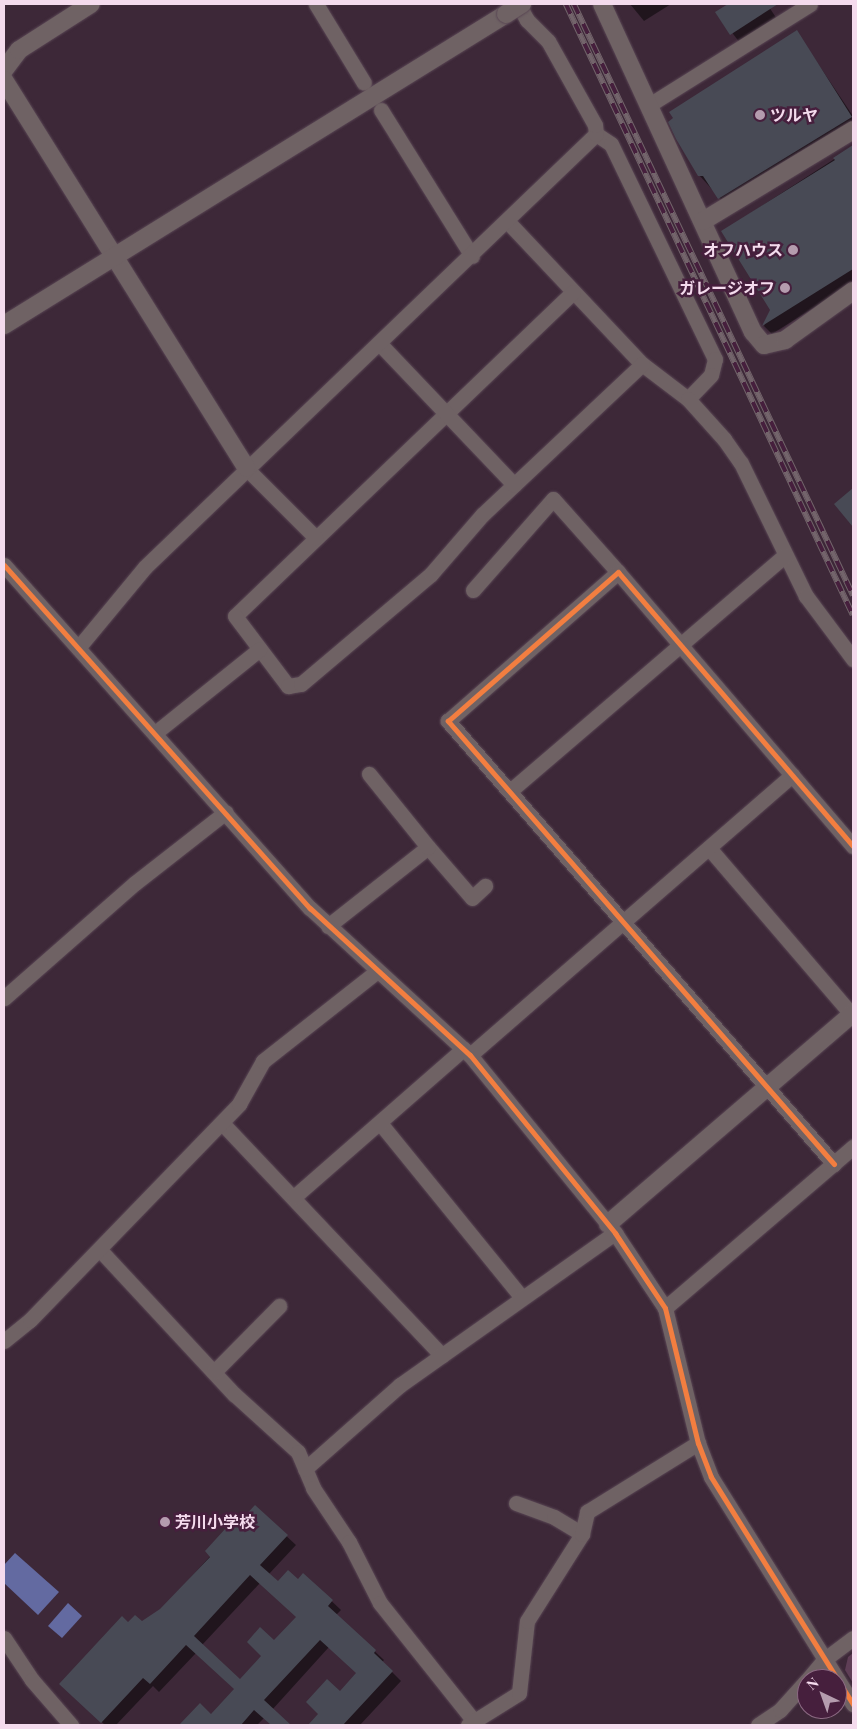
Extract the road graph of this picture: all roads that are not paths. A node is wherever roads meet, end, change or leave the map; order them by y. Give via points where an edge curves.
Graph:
1 (91, 4) edge
2 (316, 4) edge
3 (522, 4) edge
4 (602, 4) edge
5 (810, 4) edge
6 (512, 9) edge
7 (786, 10) edge
8 (4, 70) edge
9 (4, 80) edge
10 (364, 83) dead end
11 (649, 104) junction
12 (381, 110) dead end
13 (853, 130) edge
14 (596, 134) junction
15 (703, 221) junction
16 (508, 222) junction
17 (112, 256) junction
18 (472, 256) junction
19 (853, 291) edge
20 (573, 292) junction
21 (4, 325) edge
22 (379, 343) junction
23 (642, 364) junction
24 (688, 399) junction
25 (446, 413) junction
26 (246, 468) junction
27 (514, 485) junction
28 (315, 537) junction
29 (785, 555) junction
30 (4, 565) edge
31 (618, 572) junction
32 (473, 590) dead end
33 (680, 644) junction
34 (78, 648) junction
35 (260, 649) junction
36 (853, 659) edge
37 (155, 732) junction
38 (369, 774) dead end
39 (792, 775) junction
40 (510, 791) junction
41 (226, 812) junction
42 (853, 846) edge
43 (428, 848) junction
44 (709, 848) junction
45 (485, 886) dead end
46 (624, 920) junction
47 (328, 926) junction
48 (376, 972) junction
49 (4, 998) edge
50 (852, 1014) edge
51 (467, 1052) junction
52 (768, 1086) junction
53 (222, 1123) junction
54 (380, 1123) junction
55 (853, 1147) edge
56 (834, 1164) junction
57 (294, 1197) junction
58 (612, 1228) junction
59 (100, 1250) junction
60 (522, 1298) junction
61 (279, 1306) dead end
62 (665, 1308) junction
63 (4, 1341) edge
64 (442, 1356) junction
65 (214, 1372) junction
66 (698, 1443) junction
67 (305, 1469) junction
68 (516, 1503) dead end
69 (582, 1534) junction
70 (4, 1638) edge
71 (853, 1638) edge
72 (825, 1659) junction
73 (816, 1669) edge
74 (797, 1690) edge
75 (853, 1704) edge
76 (471, 1723) edge
77 (71, 1725) edge
78 (758, 1725) edge

1 - 8 street via 19,50
2 - 10 street
3 - 6 street, bridge
4 - 11 street
5 - 7 street
6 - 14 street via 548,41 595,125
6 - 17 street
7 - 11 street
9 - 17 street
11 - 15 street
12 - 18 street
13 - 15 street
14 - 16 street
14 - 24 street via 611,144 715,359 711,375
15 - 19 street via 753,332 764,345 785,340
16 - 18 street
16 - 20 street
17 - 21 street
17 - 26 street
18 - 22 street
20 - 23 street
20 - 25 street
22 - 25 street
22 - 26 street
23 - 24 street
23 - 27 street
24 - 29 street via 741,463
25 - 27 street
25 - 28 street
26 - 28 street
26 - 34 street via 145,567
27 - 35 street via 431,574 301,684 288,686
28 - 35 street via 235,616
29 - 33 street
29 - 36 street via 806,596
30 - 34 street
31 - 32 street via 553,499
31 - 33 street
31 - 40 street via 448,721
33 - 39 street
33 - 40 street
34 - 37 street
35 - 37 street
37 - 41 street
38 - 43 street
39 - 42 street
39 - 44 street
40 - 46 street
41 - 47 street
41 - 49 street via 134,883
43 - 45 street via 472,898
43 - 47 street
44 - 46 street
44 - 50 street
46 - 51 street
46 - 52 street
47 - 48 street
48 - 51 street
48 - 53 street via 262,1062 240,1104
50 - 52 street
51 - 54 street
51 - 58 street
52 - 56 street
52 - 58 street
53 - 57 street
53 - 59 street
54 - 57 street
54 - 60 street
55 - 56 street
56 - 62 street
57 - 64 street
58 - 60 street
58 - 62 street
59 - 63 street via 30,1320
59 - 65 street
60 - 64 street
61 - 65 street
62 - 66 street
64 - 67 street via 400,1385
65 - 67 street via 298,1452
66 - 69 street via 586,1512
66 - 72 street via 711,1477
67 - 76 street via 349,1542 380,1603
68 - 69 street via 554,1517
69 - 76 street via 528,1621 519,1693
70 - 77 street via 32,1680
71 - 72 street
72 - 73 street
72 - 75 street
74 - 78 street via 780,1710

